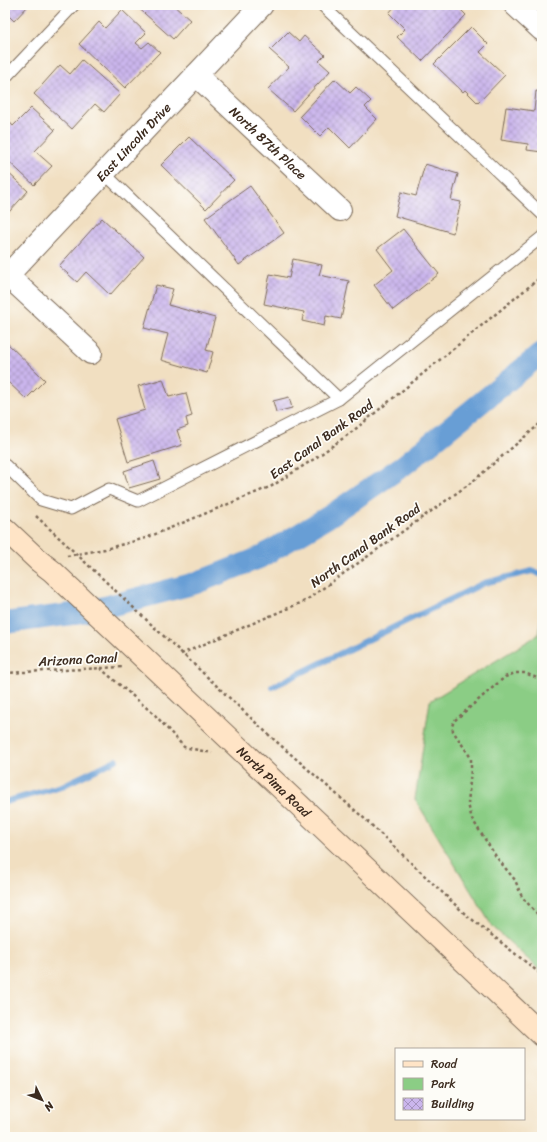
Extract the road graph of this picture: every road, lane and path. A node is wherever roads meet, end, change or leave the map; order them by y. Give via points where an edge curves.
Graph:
1 (74, 5) edge
2 (262, 5) edge
3 (322, 5) edge
4 (515, 5) edge
5 (542, 30) edge
6 (196, 75) junction
7 (5, 78) edge
8 (104, 173) junction
9 (340, 210) dead end
10 (542, 214) edge
11 (542, 237) edge
12 (542, 276) edge
13 (6, 277) edge
14 (91, 353) dead end
15 (339, 399) junction
16 (542, 422) edge
17 (5, 465) edge
18 (32, 512) dead end
19 (5, 529) edge
20 (76, 555) junction
21 (181, 654) junction
22 (152, 666) junction
23 (100, 668) junction
24 (5, 673) edge
25 (542, 678) edge
26 (179, 741) dead end
27 (542, 919) edge
28 (542, 975) edge
29 (542, 1035) edge

1 - 7 lane
2 - 6 street, East Lincoln Drive
3 - 10 lane
4 - 5 street
6 - 8 street, East Lincoln Drive
6 - 9 street, North 87th Place
8 - 13 street, East Lincoln Drive
8 - 15 lane
11 - 15 lane
12 - 20 path, East Canal Bank Road via 353,431 272,486 146,538
13 - 14 street
15 - 17 lane via 138,501 109,489 71,509 42,500
16 - 21 path, North Canal Bank Road via 472,482 305,601
18 - 20 path
19 - 22 main road, North Pima Road
20 - 21 path
21 - 28 path via 366,820 464,913
22 - 23 path, Arizona Canal
22 - 29 main road, North Pima Road
23 - 24 path, Arizona Canal
23 - 26 path via 155,715
25 - 27 path via 525,673 504,677 457,718 452,726 471,758 468,804 472,819 497,858 515,880 522,897

